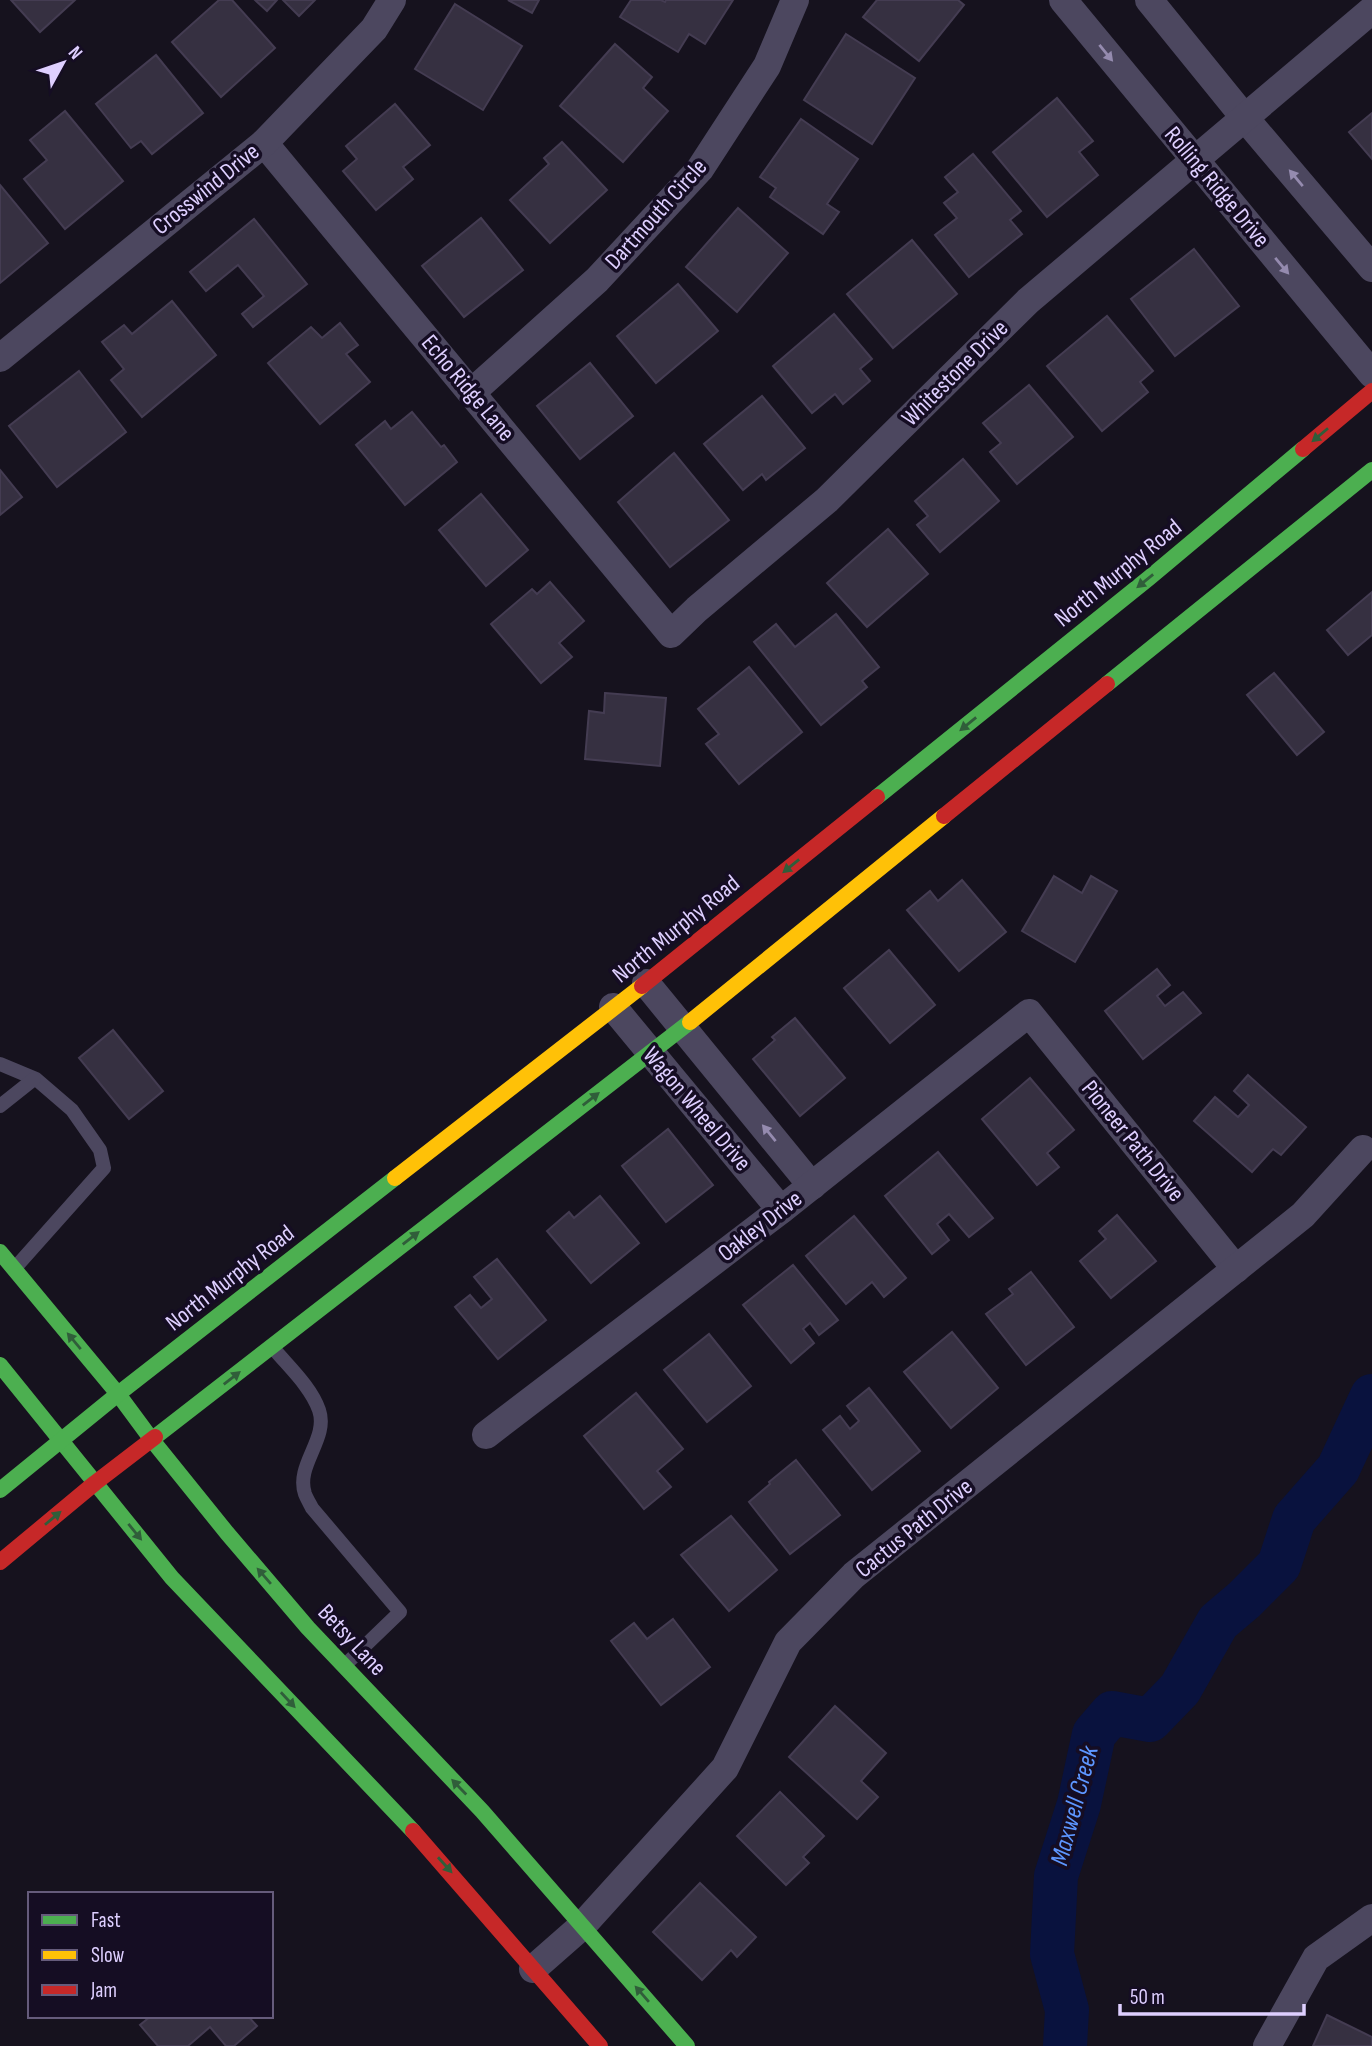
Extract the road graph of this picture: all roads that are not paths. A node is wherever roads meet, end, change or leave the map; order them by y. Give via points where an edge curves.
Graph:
1 (392, 0) edge
2 (795, 0) edge
3 (1063, 0) edge
4 (1149, 0) edge
5 (1372, 10) edge
6 (1244, 117) junction
7 (264, 143) junction
8 (1194, 159) junction
9 (1372, 268) edge
10 (0, 358) edge
11 (1372, 374) edge
12 (1372, 391) edge
13 (472, 392) junction
14 (1372, 470) edge
15 (671, 634) joint
16 (646, 983) junction
17 (613, 1007) junction
18 (1029, 1013) joint
19 (682, 1027) junction
20 (651, 1053) junction
21 (0, 1064) edge
22 (34, 1079) junction
23 (0, 1106) edge
24 (1363, 1149) dead end
25 (812, 1186) junction
26 (781, 1210) junction
27 (0, 1252) edge
28 (14, 1269) junction
29 (1236, 1269) junction
30 (272, 1346) junction
31 (0, 1366) edge
32 (118, 1394) junction
33 (486, 1435) dead end
34 (152, 1440) junction
35 (61, 1442) junction
36 (95, 1483) junction
37 (0, 1490) edge
38 (0, 1562) edge
39 (344, 1666) junction
40 (1372, 1918) edge
41 (583, 1926) junction
42 (533, 1969) junction
43 (600, 2046) edge
44 (687, 2046) edge
45 (1267, 2046) edge

1 - 7 street, Crosswind Drive via 374,29
2 - 13 street, Dartmouth Circle via 767,66 699,169 597,280
3 -> 8 street, Rolling Ridge Drive
4 - 6 street
5 - 6 street, Whitestone Drive
6 - 8 street, Whitestone Drive
9 -> 6 street
7 - 10 street, Crosswind Drive
7 - 13 street, Echo Ridge Lane
8 -> 11 street, Rolling Ridge Drive
8 - 15 street, Whitestone Drive via 1028,301 827,500
12 -> 16 main road, North Murphy Road via 1149,578
13 - 15 street, Echo Ridge Lane
14 - 19 main road
16 - 17 main road, North Murphy Road
16 - 19 street, Wagon Wheel Drive
17 - 20 street, Wagon Wheel Drive
17 - 32 main road, North Murphy Road
18 - 25 street, Oakley Drive
18 - 29 street, Pioneer Path Drive
19 - 20 main road
25 -> 19 street, Wagon Wheel Drive
20 - 26 street, Wagon Wheel Drive
30 -> 20 main road
21 - 22 lane
22 - 23 lane
22 - 28 lane via 72,1110 100,1150 104,1168
24 - 29 street, Cactus Path Drive via 1303,1215
25 - 26 street, Oakley Drive
26 - 33 street, Oakley Drive
27 - 28 main road, Betsy Lane
32 -> 28 main road, Betsy Lane
29 - 41 street, Cactus Path Drive via 844,1585 788,1642 725,1768
34 -> 30 main road
30 - 39 lane via 313,1396 321,1413 320,1432 304,1472 304,1492 400,1612
31 - 35 main road
32 - 34 main road, Betsy Lane
32 - 35 main road, North Murphy Road
34 - 36 main road
39 -> 34 main road, Betsy Lane
35 - 36 main road
35 - 37 main road, North Murphy Road
38 -> 36 main road
36 -> 42 main road via 172,1578 431,1850
41 -> 39 main road, Betsy Lane
40 - 45 street via 1316,1958
41 - 42 street, Cactus Path Drive
44 -> 41 main road, Betsy Lane
42 - 43 main road

